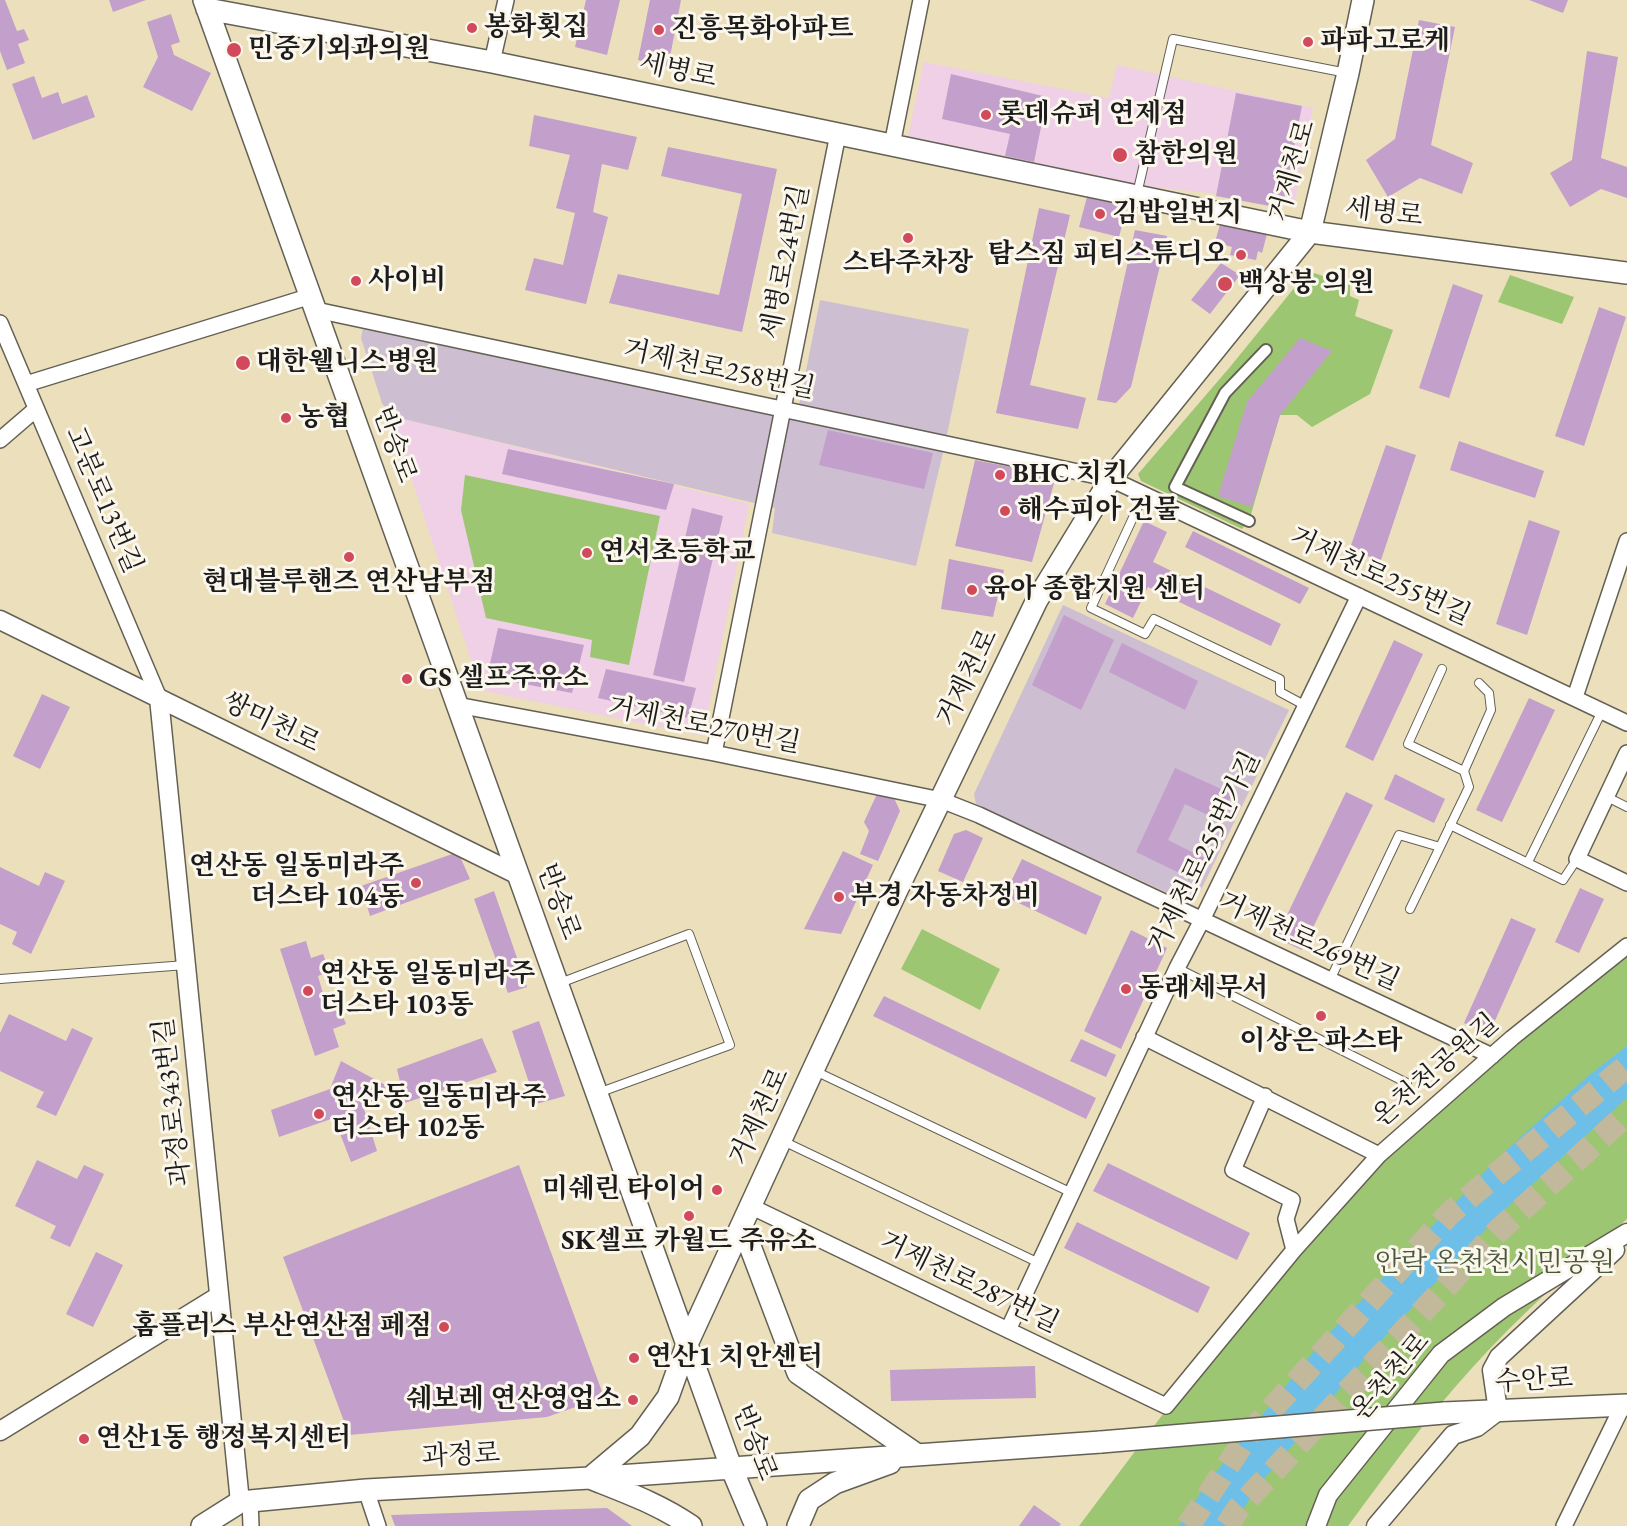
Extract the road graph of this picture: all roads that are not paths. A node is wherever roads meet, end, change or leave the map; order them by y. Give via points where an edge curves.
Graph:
1 (506, 0) edge
2 (921, 0) edge
3 (1363, 0) edge
4 (206, 4) edge
5 (492, 62) junction
6 (1348, 74) junction
7 (838, 134) junction
8 (892, 145) junction
9 (1137, 196) junction
10 (1310, 232) junction
11 (1627, 273) edge
12 (313, 303) junction
13 (0, 322) edge
14 (1266, 350) dead end
15 (26, 384) junction
16 (36, 409) junction
17 (783, 410) junction
18 (0, 440) edge
19 (1111, 478) junction
20 (1143, 494) junction
21 (1249, 521) dead end
22 (1627, 541) edge
23 (1359, 596) junction
24 (0, 620) edge
25 (1442, 669) dead end
26 (1479, 683) dead end
27 (1575, 697) junction
28 (159, 698) junction
29 (457, 705) junction
30 (1306, 706) junction
31 (1602, 711) junction
32 (1627, 723) edge
33 (714, 753) junction
34 (1627, 753) edge
35 (1464, 771) junction
36 (1607, 797) junction
37 (941, 800) junction
38 (1627, 807) edge
39 (1450, 825) junction
40 (1440, 847) junction
41 (1577, 859) junction
42 (1528, 862) junction
43 (519, 875) junction
44 (1627, 883) edge
45 (1410, 909) dead end
46 (1202, 920) junction
47 (1627, 946) edge
48 (186, 965) junction
49 (1177, 968) junction
50 (0, 980) edge
51 (1330, 980) junction
52 (557, 984) junction
53 (1144, 1037) junction
54 (1492, 1056) junction
55 (813, 1070) junction
56 (1407, 1083) dead end
57 (597, 1094) junction
58 (1265, 1096) junction
59 (782, 1140) junction
60 (1379, 1155) junction
61 (1072, 1193) junction
62 (750, 1206) junction
63 (741, 1225) junction
64 (1627, 1233) edge
65 (1627, 1239) edge
66 (1294, 1250) junction
67 (1039, 1263) junction
68 (219, 1296) junction
69 (1008, 1330) junction
70 (687, 1344) junction
71 (1625, 1405) edge
72 (1166, 1406) joint
73 (1498, 1411) junction
74 (0, 1431) edge
75 (1101, 1442) joint
76 (916, 1454) junction
77 (731, 1467) junction
78 (590, 1478) junction
79 (366, 1490) junction
80 (245, 1502) junction
81 (202, 1526) edge
82 (251, 1526) edge
83 (378, 1526) edge
84 (691, 1526) edge
85 (756, 1526) edge
86 (798, 1526) edge
87 (1317, 1526) edge
88 (1376, 1526) edge
89 (1564, 1526) edge

1 - 5 street
2 - 8 street
3 - 6 main road, 거제천로
4 - 5 main road, 세병로
4 - 12 main road, 반송로
5 - 7 main road, 세병로
6 - 9 lane via 1173,39
6 - 10 main road, 거제천로
7 - 8 main road, 세병로
7 - 17 street, 세병로24번길
8 - 9 main road, 세병로
9 - 10 main road, 세병로
10 - 11 main road, 세병로
10 - 19 main road, 거제천로
12 - 15 street
12 - 17 street, 거제천로258번길
12 - 29 main road, 반송로
13 - 15 street, 고분로13번길
14 - 21 street via 1225,393 1175,487
15 - 16 street, 고분로13번길
16 - 18 street
16 - 28 street, 고분로13번길
17 - 19 street, 거제천로258번길
17 - 33 street, 세병로24번길
19 - 20 street, 거제천로255번길
19 - 37 main road, 거제천로 via 1037,600
20 - 23 street, 거제천로255번길
20 - 30 lane via 1091,608 1145,634 1154,619 1280,679 1280,692
22 - 27 street
23 - 27 street, 거제천로255번길
23 - 30 street, 거제천로255번가길
24 - 28 street, 쌍미천로
25 - 35 lane via 1408,744
26 - 35 lane via 1489,693 1491,710
27 - 31 street, 거제천로255번길
28 - 43 street, 쌍미천로
28 - 48 street, 과정로343번길
29 - 33 street, 거제천로270번길
29 - 43 main road, 반송로
30 - 46 street, 거제천로255번가길
31 - 32 street, 거제천로255번길
31 - 42 lane
33 - 37 street, 거제천로270번길
34 - 36 street
35 - 39 lane via 1469,787
36 - 38 lane
36 - 41 street
37 - 46 street, 거제천로269번길
37 - 55 main road, 거제천로
39 - 40 lane
39 - 42 lane
40 - 45 lane
40 - 51 lane via 1399,835
41 - 42 lane via 1563,880
41 - 44 street
43 - 52 main road, 반송로
46 - 49 street, 거제천로255번가길
46 - 51 street, 거제천로269번길
47 - 54 street, 온천천공원길
48 - 50 lane
48 - 68 street, 과정로343번길
49 - 53 street, 거제천로255번가길
49 - 56 lane
51 - 54 street, 거제천로269번길
52 - 57 main road, 반송로
52 - 57 lane via 689,934 730,1045
53 - 58 street
53 - 61 street, 거제천로255번가길
54 - 60 street, 온천천공원길
55 - 59 main road, 거제천로
55 - 61 lane
57 - 70 main road, 반송로
58 - 60 street
58 - 66 street via 1233,1170 1292,1200 1286,1219
59 - 62 main road, 거제천로
59 - 67 lane
60 - 66 street, 온천천공원길
61 - 67 street, 거제천로255번가길
62 - 63 main road, 거제천로
62 - 69 street, 거제천로287번길
63 - 70 main road, 거제천로
63 - 76 main road via 798,1373
64 - 87 street, 온천천로 via 1504,1307 1441,1354 1328,1495
65 - 73 street via 1499,1357 1492,1370
66 - 72 street, 온천천공원길
67 - 69 street, 거제천로255번가길
68 - 74 street
68 - 80 street, 과정로343번길
69 - 72 street, 거제천로287번길
70 - 77 main road, 반송로
70 - 78 main road, 거제천로 via 668,1397 640,1436
71 - 73 main road, 수안로
71 - 89 street
73 - 75 main road, 수안로, bridge
73 - 88 street via 1478,1427 1453,1435
75 - 76 main road, 과정로
76 - 77 main road, 과정로
76 - 86 main road via 835,1483 809,1500
77 - 78 main road, 과정로
77 - 85 main road, 반송로
78 - 79 main road, 과정로
78 - 84 main road via 641,1498
79 - 80 main road, 과정로
79 - 83 street
80 - 81 main road, 과정로
80 - 82 street

